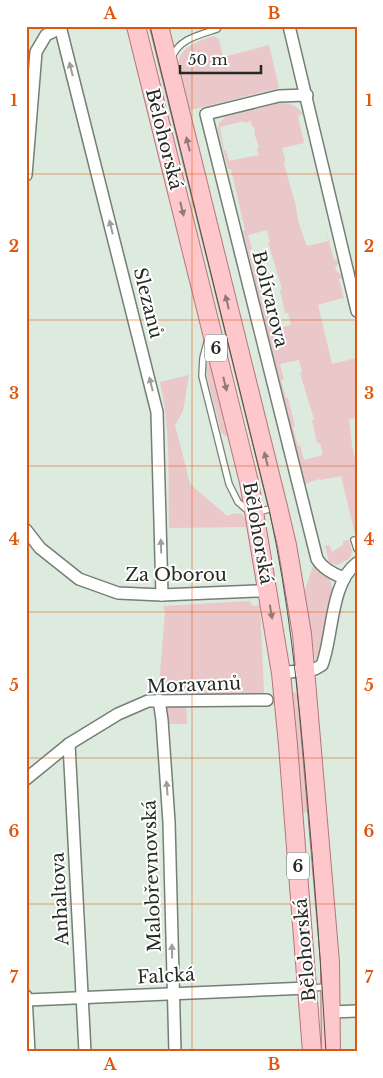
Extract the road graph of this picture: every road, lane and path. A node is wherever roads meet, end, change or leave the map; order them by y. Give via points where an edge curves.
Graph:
1 (136, 26) edge
2 (159, 26) edge
3 (219, 26) edge
4 (289, 26) edge
5 (60, 27) edge
6 (171, 72) junction
7 (307, 95) junction
8 (26, 175) edge
9 (357, 311) edge
10 (278, 507) junction
11 (255, 513) junction
12 (26, 530) edge
13 (354, 540) dead end
14 (357, 549) edge
15 (357, 563) edge
16 (344, 578) junction
17 (258, 591) dead end
18 (162, 595) junction
19 (305, 671) junction
20 (281, 673) junction
21 (159, 700) junction
22 (267, 700) dead end
23 (69, 744) junction
24 (26, 779) edge
25 (331, 986) junction
26 (308, 988) junction
27 (173, 994) junction
28 (26, 996) edge
29 (82, 998) junction
30 (26, 1000) edge
31 (357, 1011) edge
32 (331, 1012) junction
33 (28, 1052) edge
34 (85, 1052) edge
35 (175, 1052) edge
36 (312, 1052) edge
37 (331, 1052) edge

1 -> 11 main road, Bělohorská / 6
2 - 6 main road, Bělohorská / 6
3 - 6 lane via 180,44 172,56
4 - 7 street
5 - 8 street via 46,35 36,52
18 -> 5 street, Slezanů via 157,412
10 -> 6 main road, Bělohorská / 6
7 - 9 street
7 - 16 street, Bolívarova via 279,96 206,114 317,559 326,569
10 - 11 lane
10 - 19 main road, Bělohorská / 6 via 301,625
11 -> 20 main road, Bělohorská / 6
12 - 18 street, Za Oborou via 40,548 79,578 118,593
13 - 14 lane
15 - 16 street
16 - 19 street via 323,664
17 - 18 street, Za Oborou
19 - 20 street
19 - 25 main road, Bělohorská / 6
20 - 26 main road, Bělohorská / 6
21 - 22 street, Moravanů
21 - 23 street, Moravanů via 148,701 118,714
27 -> 21 street, Malobřevnovská via 169,822
23 - 24 street, Moravanů
23 - 29 street, Anhaltova
25 - 26 lane
25 - 32 main road, Bělohorská / 6
26 - 27 street, Falcká
26 - 36 main road, Bělohorská / 6
27 - 29 street, Falcká
27 - 35 street, Malobřevnovská
28 - 30 street
29 - 30 street, Falcká
29 - 34 street, Anhaltova
30 - 33 street
31 - 32 street, Bělohorská
32 - 37 main road, Bělohorská / 6

